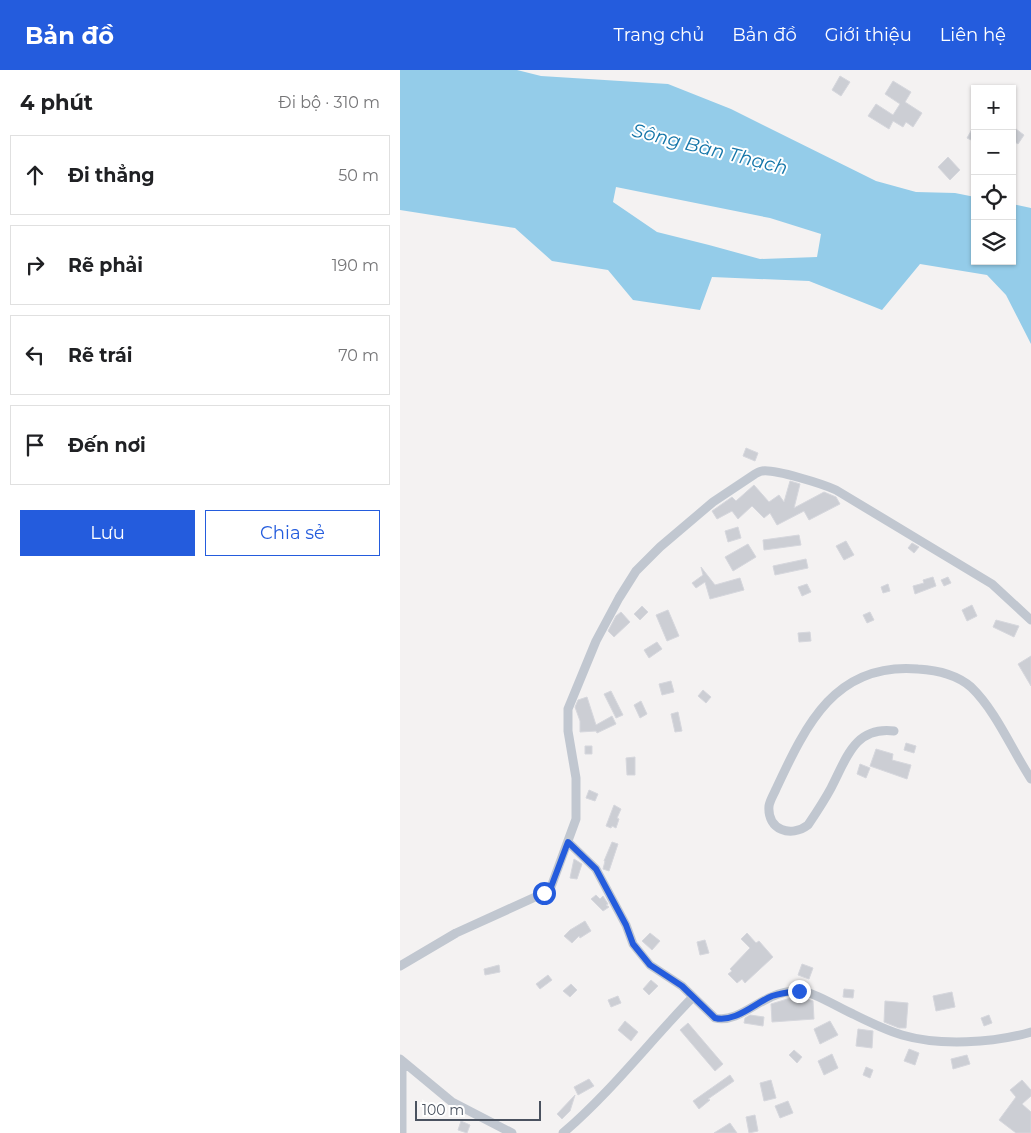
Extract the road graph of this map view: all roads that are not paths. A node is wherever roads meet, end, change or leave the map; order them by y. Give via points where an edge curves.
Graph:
1 (1031, 620) edge
2 (894, 731) dead end
3 (1031, 779) edge
4 (568, 842) junction
5 (400, 966) edge
6 (693, 997) junction
7 (1031, 1032) edge
8 (401, 1060) edge
9 (402, 1133) edge
10 (512, 1133) edge
11 (563, 1133) edge

1 - 4 street via 992,584 836,490 774,472 755,474 714,502 636,571 596,641 568,709 568,731 576,778 576,819
2 - 3 street via 875,731 854,746 830,790 803,829 789,832 772,822 770,802 795,748 814,717 828,699 844,687 866,675 889,669 925,669 957,678 970,686
4 - 5 street via 548,891 456,933
4 - 6 street via 596,869 633,944 650,965
6 - 7 street via 711,1016 720,1019 771,996 799,991 812,994 887,1030 914,1038 982,1040
6 - 11 street via 611,1088
8 - 9 street
8 - 10 street via 452,1102

